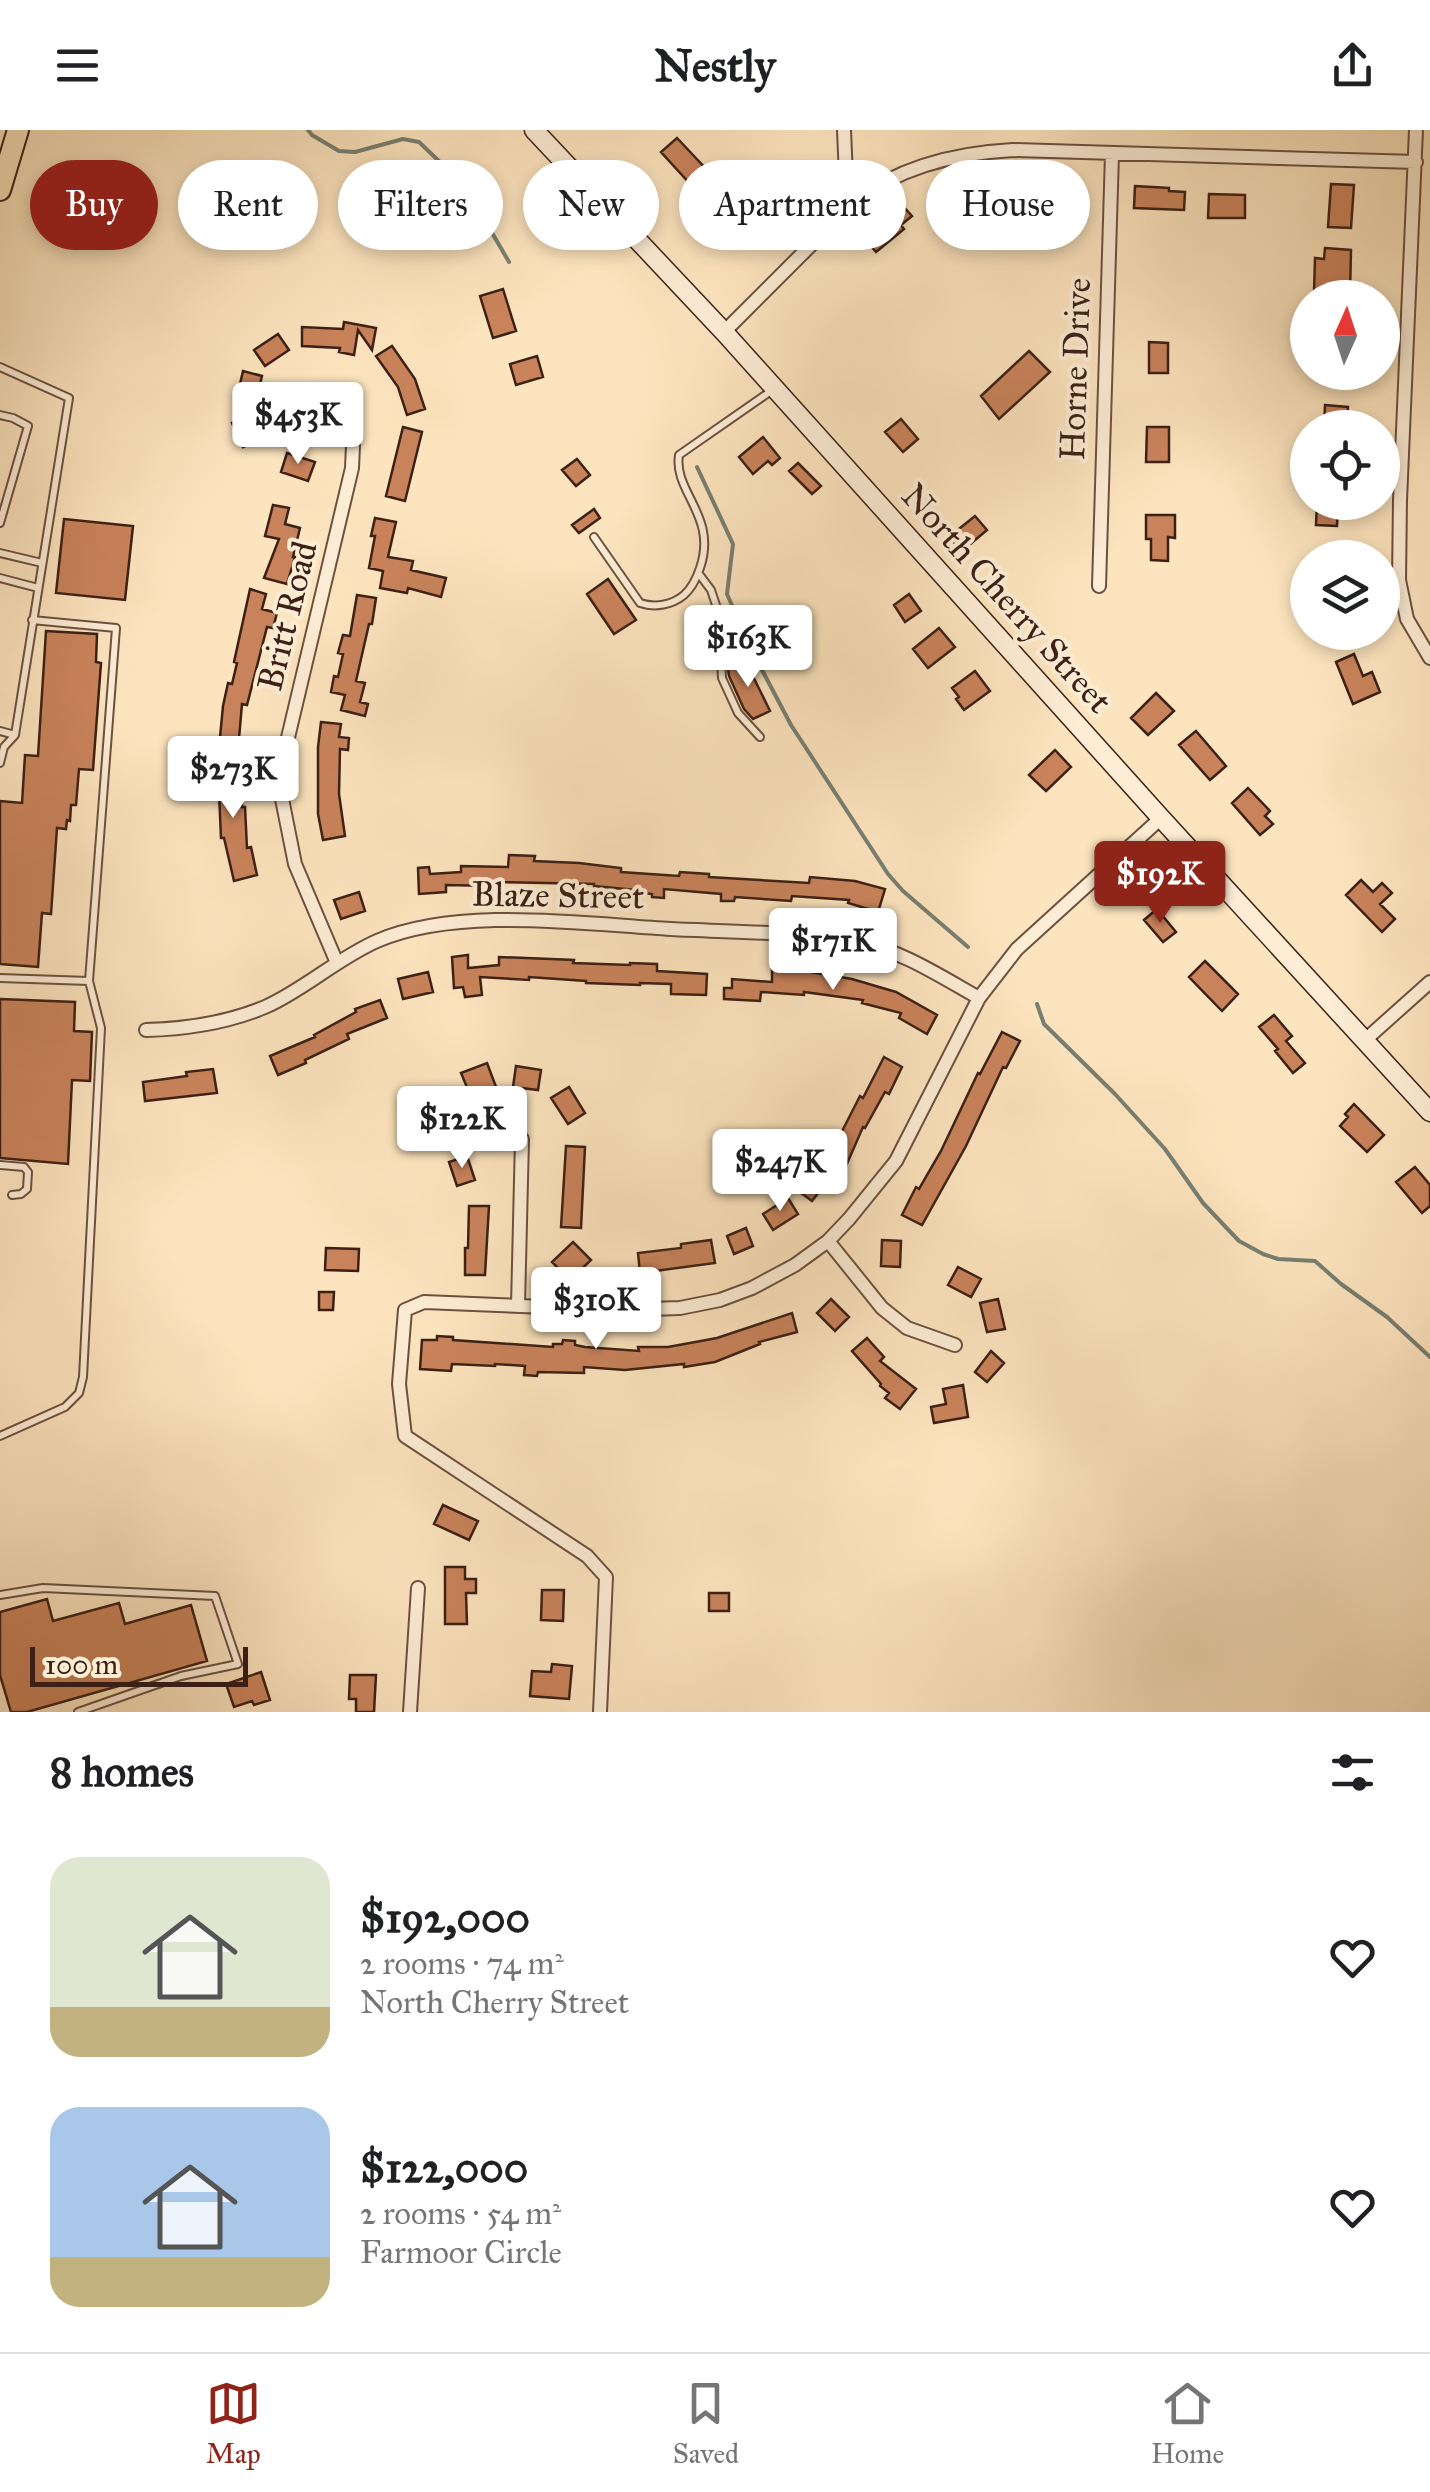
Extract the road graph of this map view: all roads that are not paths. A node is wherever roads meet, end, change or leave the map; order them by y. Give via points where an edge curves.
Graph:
1 (18, 130) edge
2 (534, 130) edge
3 (844, 130) edge
4 (1416, 130) edge
5 (1112, 154) junction
6 (845, 160) edge
7 (1416, 162) junction
8 (906, 172) edge
9 (0, 190) edge
10 (806, 250) edge
11 (724, 332) junction
12 (0, 367) edge
13 (775, 388) junction
14 (337, 401) dead end
15 (0, 415) edge
16 (0, 522) edge
17 (594, 536) dead end
18 (0, 553) edge
19 (42, 563) junction
20 (698, 573) junction
21 (0, 578) edge
22 (1099, 586) dead end
23 (38, 588) junction
24 (32, 620) junction
25 (1430, 658) edge
26 (0, 730) edge
27 (15, 735) junction
28 (760, 738) dead end
29 (2, 747) edge
30 (0, 763) edge
31 (1161, 818) junction
32 (337, 964) junction
33 (0, 978) edge
34 (89, 981) junction
35 (1430, 982) edge
36 (979, 998) junction
37 (146, 1030) dead end
38 (1364, 1041) junction
39 (1430, 1112) edge
40 (522, 1139) dead end
41 (0, 1165) edge
42 (12, 1195) dead end
43 (828, 1240) junction
44 (518, 1306) junction
45 (955, 1346) dead end
46 (0, 1436) edge
47 (418, 1588) dead end
48 (0, 1595) edge
49 (78, 1712) edge
50 (410, 1712) edge
51 (600, 1712) edge

1 - 9 main road
2 - 11 street, North Cherry Street
3 - 6 street
4 - 7 street
5 - 7 street
5 - 8 street via 980,152
5 - 22 street, Horne Drive
7 - 25 street via 1399,580 1407,619
10 - 11 street
11 - 13 street, North Cherry Street
12 - 19 lane via 69,398
13 - 20 lane via 679,456 703,527
13 - 31 street, North Cherry Street
14 - 32 street, Britt Road via 354,422 352,468 286,746 282,798 295,864
15 - 16 lane via 28,426
17 - 20 lane via 640,602 658,605 682,597
18 - 19 lane
19 - 23 lane
20 - 28 lane via 718,611 722,678 738,713
21 - 23 lane
23 - 24 lane
24 - 27 lane
24 - 34 lane via 116,628
26 - 27 lane
27 - 29 lane
29 - 30 lane
31 - 36 street via 1017,949
31 - 38 street, North Cherry Street
32 - 36 street, Blaze Street via 376,942 466,921 764,933 856,942 902,956
32 - 37 street, Blaze Street via 266,1006 204,1025
33 - 34 lane
34 - 46 lane via 101,1028 79,1393 65,1407
35 - 38 street
36 - 43 street via 896,1161
38 - 39 street, North Cherry Street
40 - 44 street
41 - 42 lane via 28,1172 24,1192
43 - 44 street via 795,1265 720,1300 620,1310
43 - 45 street via 882,1308 907,1328
44 - 51 street via 424,1302 406,1310 400,1384 405,1436 586,1556 606,1577
47 - 50 street
48 - 49 lane via 43,1588 216,1596 238,1664

